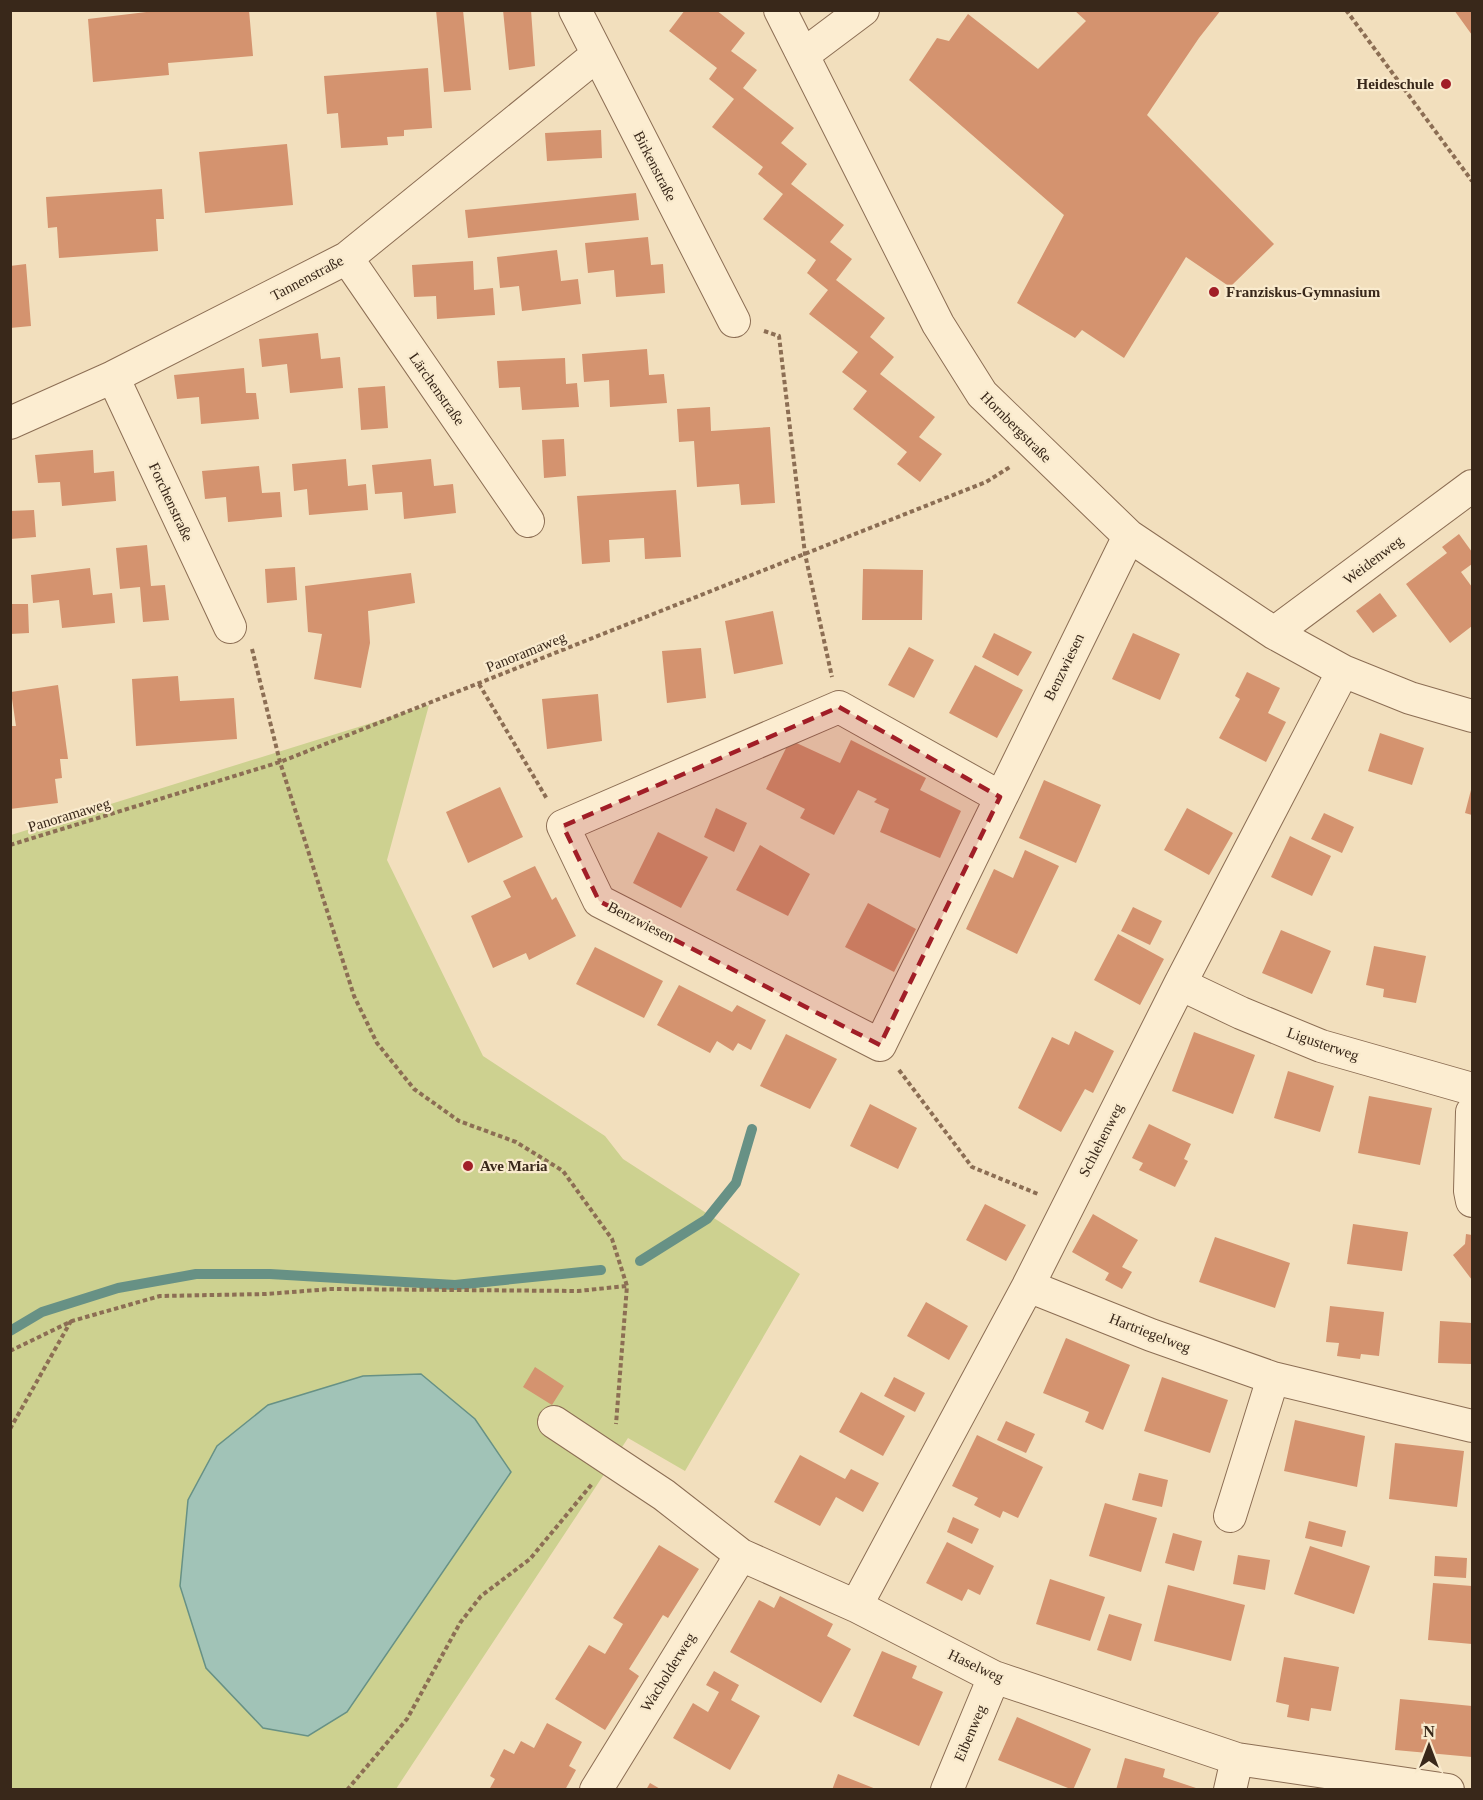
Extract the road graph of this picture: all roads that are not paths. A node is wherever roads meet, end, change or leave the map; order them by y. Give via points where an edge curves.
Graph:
1 (575, 10) edge
2 (780, 10) edge
3 (863, 10) edge
4 (597, 55) junction
5 (802, 55) junction
6 (347, 258) junction
7 (734, 321) road end
8 (113, 377) junction
9 (10, 423) edge
10 (1473, 486) edge
11 (528, 521) dead end
12 (1129, 536) junction
13 (230, 627) road end
14 (1274, 633) junction
15 (1343, 671) junction
16 (1473, 716) edge
17 (1000, 798) junction
18 (1180, 984) junction
19 (1473, 1089) edge
20 (1473, 1112) edge
21 (1473, 1201) edge
22 (1028, 1286) junction
23 (1273, 1378) junction
24 (554, 1422) dead end
25 (1473, 1426) edge
26 (1230, 1516) dead end
27 (741, 1555) junction
28 (856, 1606) junction
29 (994, 1677) junction
30 (1237, 1759) junction
31 (596, 1790) edge
32 (946, 1790) edge
33 (1230, 1790) edge
34 (1448, 1790) edge

1 - 4 street, Birkenstraße
2 - 5 street, Hornbergstraße
3 - 5 street
4 - 6 street, Tannenstraße
4 - 7 street, Birkenstraße
5 - 12 street, Hornbergstraße via 938,324 982,394
6 - 8 street, Tannenstraße
6 - 11 street, Lärchenstraße
8 - 9 street, Tannenstraße
8 - 13 street, Forchenstraße
10 - 14 street, Weidenweg
12 - 14 street, Hornbergstraße
12 - 17 street, Benzwiesen
14 - 15 street, Hornbergstraße
15 - 16 street, Hornbergstraße via 1410,698
15 - 18 street, Schlehenweg
17 - 17 street, Benzwiesen via 880,1045 599,901 562,826 839,707
18 - 19 street, Ligusterweg via 1322,1046
18 - 22 street, Schlehenweg
20 - 21 street
22 - 23 street, Hartriegelweg
22 - 28 street, Schlehenweg
23 - 25 street, Hartriegelweg
23 - 26 street
24 - 27 street, Haselweg via 613,1460
27 - 28 street, Haselweg
27 - 31 street, Wacholderweg
28 - 29 street, Haselweg
29 - 30 street, Haselweg
29 - 32 street, Eibenweg
30 - 33 street
30 - 34 street, Haselweg

